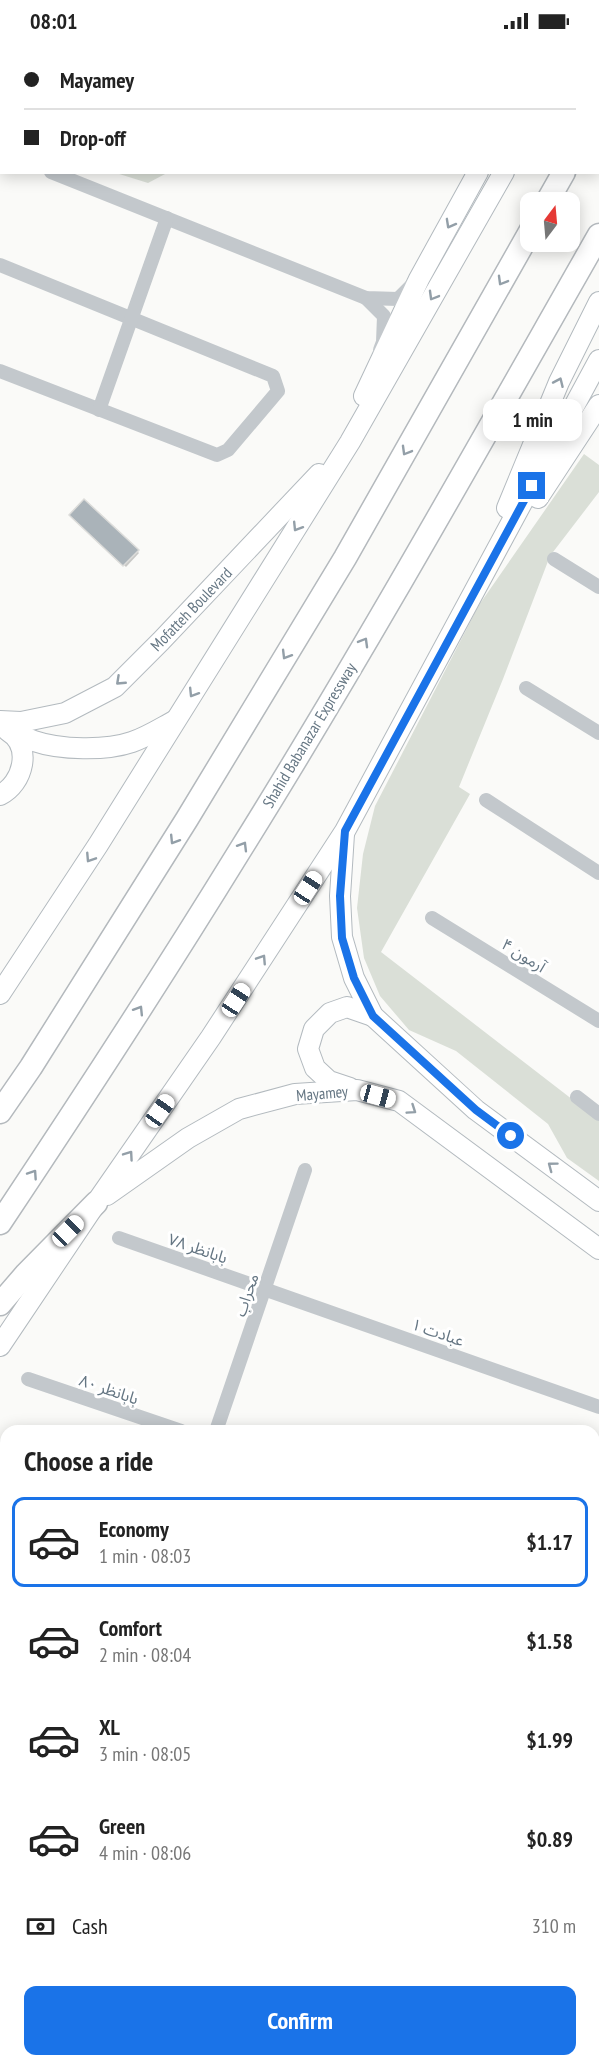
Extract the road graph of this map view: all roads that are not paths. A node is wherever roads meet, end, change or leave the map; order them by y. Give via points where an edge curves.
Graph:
1 (56, 174) edge
2 (477, 174) edge
3 (503, 174) edge
4 (563, 174) edge
5 (553, 192) edge
6 (167, 219) junction
7 (599, 235) edge
8 (520, 249) edge
9 (0, 265) edge
10 (419, 279) junction
11 (366, 297) junction
12 (599, 302) edge
13 (132, 319) junction
14 (599, 360) edge
15 (0, 371) edge
16 (368, 385) junction
17 (599, 405) edge
18 (99, 410) junction
19 (350, 442) junction
20 (554, 559) dead end
21 (599, 588) edge
22 (465, 610) junction
23 (526, 688) dead end
24 (177, 720) junction
25 (0, 724) edge
26 (599, 733) edge
27 (0, 795) edge
28 (486, 800) dead end
29 (345, 831) junction
30 (599, 873) edge
31 (432, 918) dead end
32 (0, 994) edge
33 (373, 1016) junction
34 (599, 1021) edge
35 (357, 1090) junction
36 (577, 1097) dead end
37 (0, 1112) edge
38 (599, 1113) edge
39 (305, 1170) dead end
40 (599, 1201) edge
41 (96, 1203) junction
42 (0, 1222) edge
43 (119, 1238) dead end
44 (599, 1249) edge
45 (266, 1289) junction
46 (0, 1304) edge
47 (0, 1346) edge
48 (27, 1379) dead end
49 (599, 1407) edge
50 (163, 1425) edge
51 (218, 1425) edge

1 - 6 street
2 -> 10 main road
3 -> 19 main road
4 - 5 highway
6 - 11 street
6 - 13 street
42 -> 7 highway, Shahid Babanazar Expressway via 240,851
8 -> 37 highway via 345,558 187,819
9 - 13 street
10 - 11 street via 398,299
10 - 16 main road
11 - 16 street via 384,316 383,342
22 -> 12 main road via 559,382
13 - 18 street
13 - 18 street via 273,376 278,392 228,450 217,455
14 - 22 main road
15 - 18 street
16 - 19 main road
17 - 22 main road
19 -> 24 main road
19 -> 25 main road, Mofatteh Boulevard via 115,687 65,713
20 - 21 street
22 - 29 main road
23 - 26 street
24 - 25 main road via 133,742 86,748 35,741
24 -> 32 main road
25 - 27 main road via 18,740 23,765 17,780
28 - 30 street
29 - 33 main road via 340,896 342,938 354,978
41 -> 29 main road via 212,1037
31 - 34 street, آرمون ۴
33 - 35 main road via 347,1007 330,1013 314,1029 308,1049 315,1068 329,1081
40 -> 33 main road via 476,1110
35 - 41 main road, Mayamey via 295,1094 239,1109 188,1138
35 -> 44 main road, Mayamey via 399,1101
36 - 38 street
39 - 45 street, محراب
41 - 46 highway
41 - 47 main road
43 - 45 street, بابانظر ۷۸
45 - 49 street, عبادت ۱
45 - 51 street, محراب
48 - 50 street, بابانظر ۸۰

